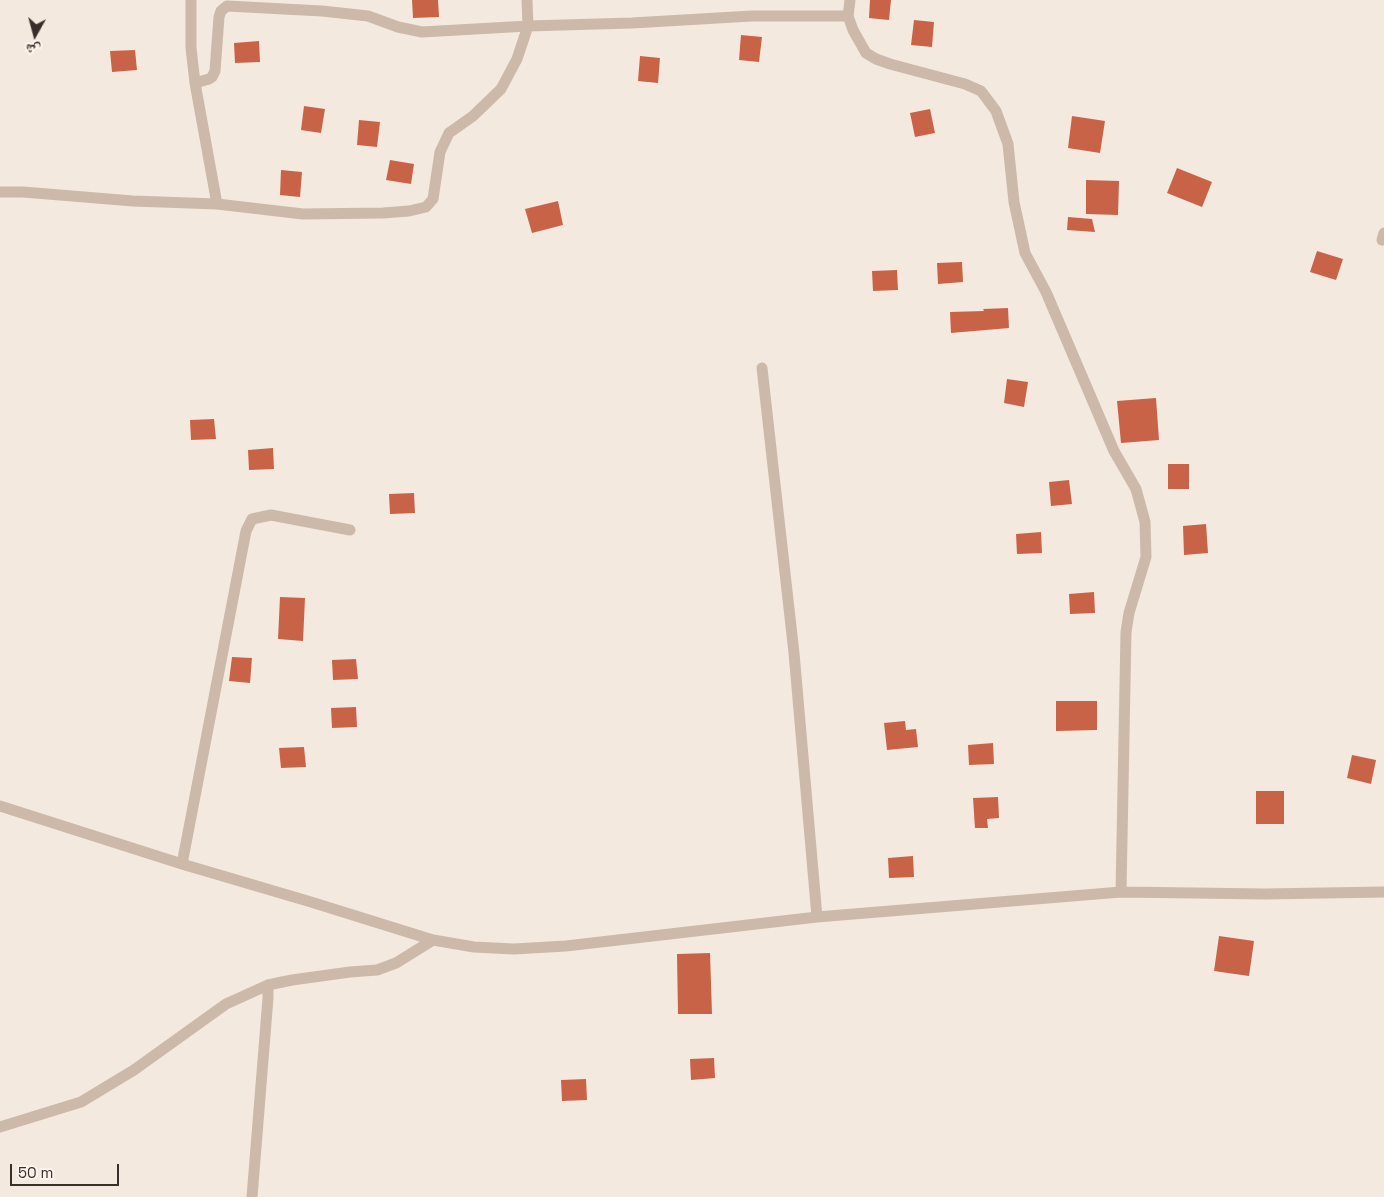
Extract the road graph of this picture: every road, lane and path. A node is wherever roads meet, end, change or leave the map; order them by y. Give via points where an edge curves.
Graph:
1 (192, 0) edge
2 (528, 0) edge
3 (850, 0) edge
4 (848, 16) junction
5 (528, 26) junction
6 (195, 83) junction
7 (0, 192) edge
8 (217, 204) junction
9 (762, 368) dead end
10 (350, 530) dead end
11 (0, 806) edge
12 (182, 864) junction
13 (1121, 892) junction
14 (1384, 892) edge
15 (817, 917) junction
16 (433, 940) junction
17 (268, 985) junction
18 (0, 1127) edge
19 (252, 1197) edge

1 - 6 street via 191,48
2 - 5 street
3 - 4 street
4 - 5 street via 752,16
4 - 13 street via 866,53 890,64 965,84 981,92 996,111 1008,144 1014,202 1025,253 1046,292 1114,451 1136,489 1145,522 1146,558 1126,632
5 - 6 street via 422,32 368,16 227,6 219,17 215,71 209,79
5 - 8 street via 517,59 501,89 449,134 440,152 433,199 426,207 382,213 303,214
6 - 8 street
7 - 8 street
9 - 15 street via 794,653
10 - 12 street via 271,515 252,519 246,531
11 - 12 street
12 - 16 street
13 - 14 street
13 - 15 street
15 - 16 street via 566,946 514,949
16 - 17 street via 396,963 377,970
17 - 18 street via 226,1004 134,1070 81,1102
17 - 19 street

